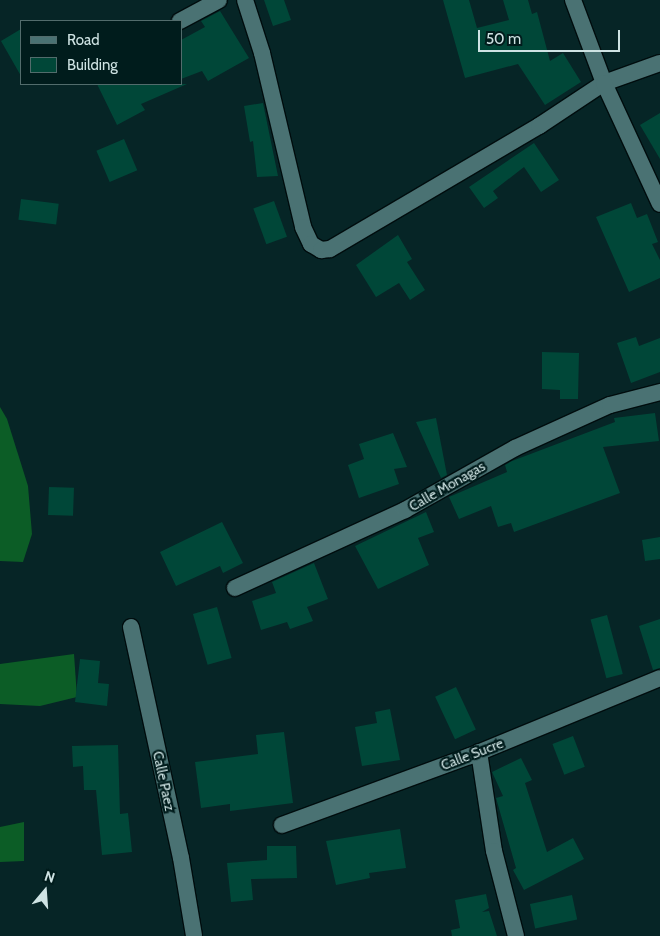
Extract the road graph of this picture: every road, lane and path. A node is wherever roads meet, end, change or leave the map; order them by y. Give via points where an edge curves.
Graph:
1 (219, 0) edge
2 (245, 0) edge
3 (573, 0) edge
4 (182, 20) edge
5 (660, 63) edge
6 (604, 83) junction
7 (660, 204) edge
8 (660, 392) edge
9 (236, 588) dead end
10 (131, 627) dead end
11 (660, 678) edge
12 (479, 752) junction
13 (282, 825) dead end
14 (194, 936) edge
15 (516, 936) edge

1 - 4 street
2 - 6 street via 262,53 303,227 311,244 321,250 330,249 531,131
3 - 6 street
5 - 6 street
6 - 7 street
8 - 9 street, Calle Monagas via 610,405 523,444 405,510
10 - 14 street, Calle Paez via 181,858
11 - 12 street, Calle Sucre
12 - 13 street, Calle Sucre
12 - 15 street via 494,851

